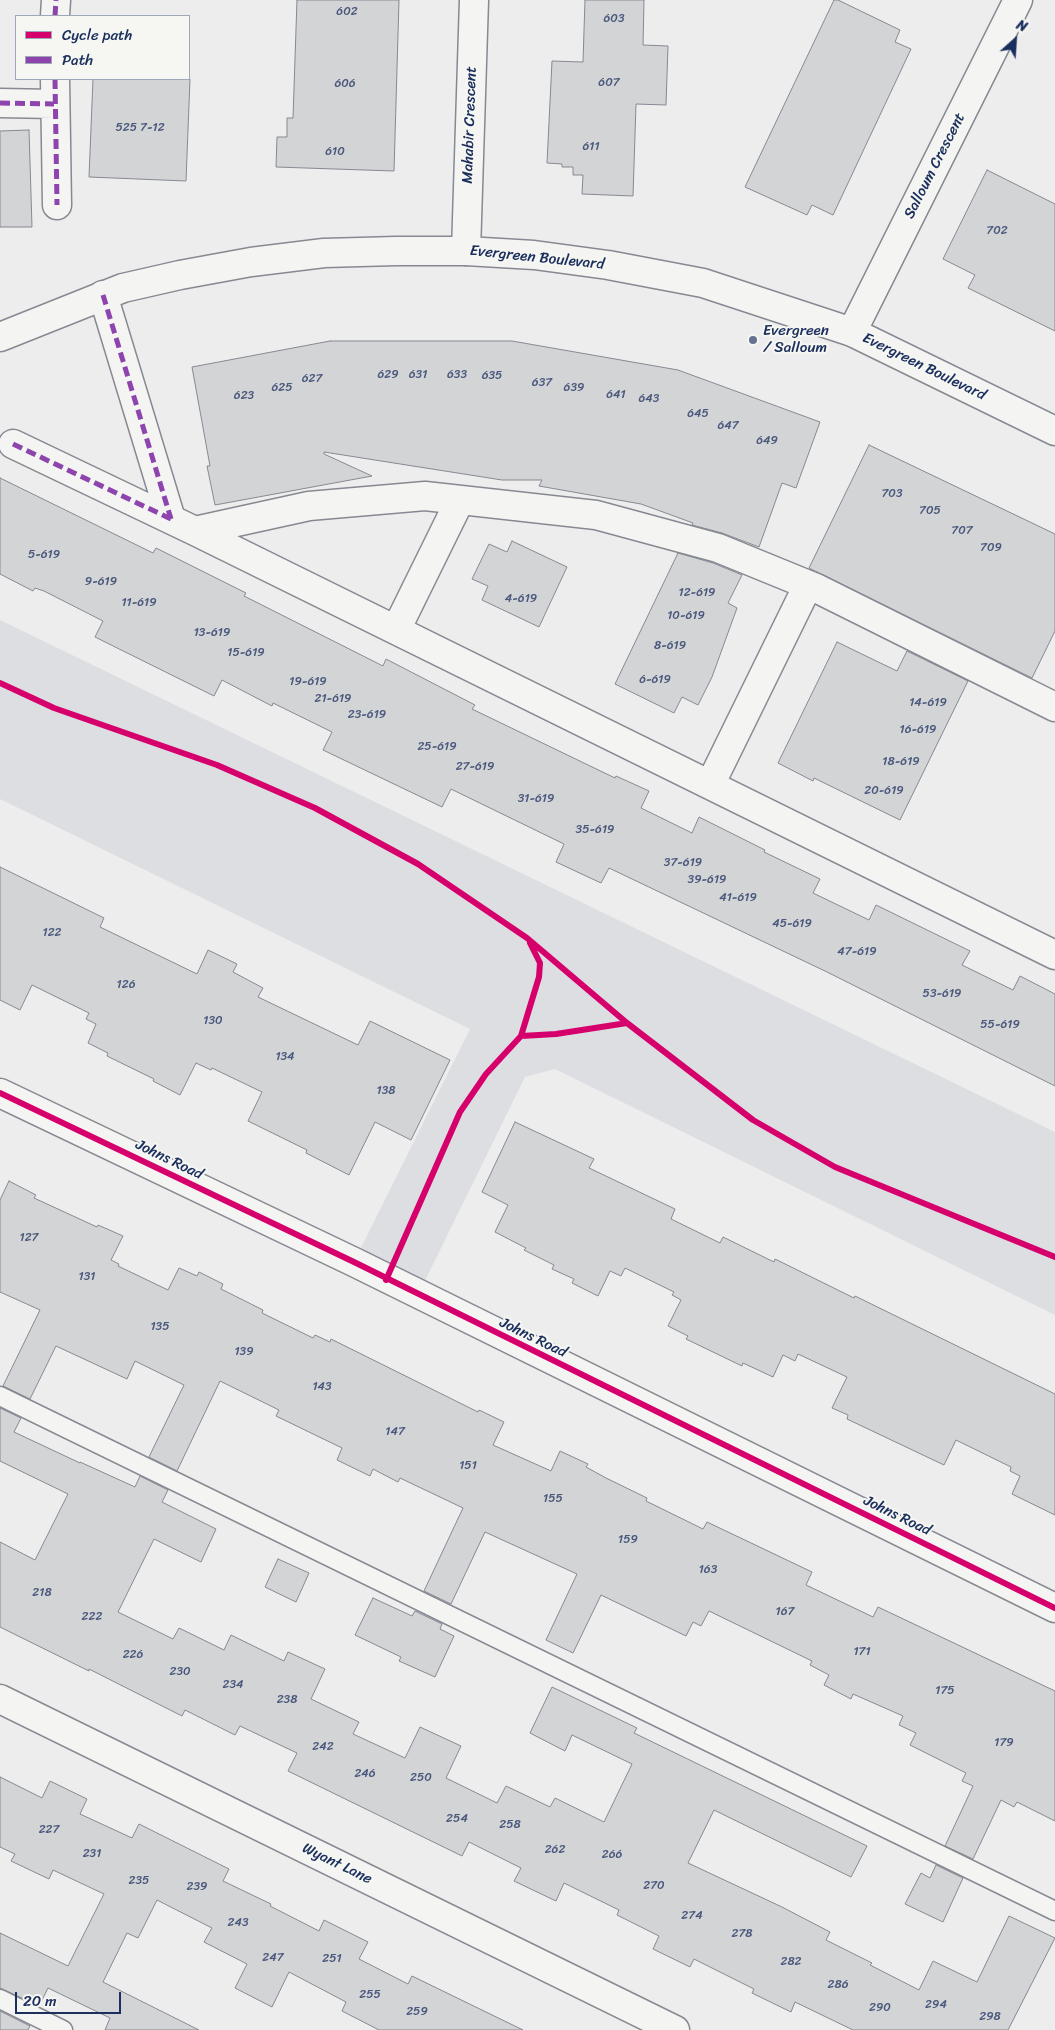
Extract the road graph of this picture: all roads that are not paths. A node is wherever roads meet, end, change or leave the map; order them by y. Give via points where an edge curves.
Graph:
1 (56, 0) edge
2 (474, 0) edge
3 (1018, 0) edge
4 (56, 15) edge
5 (55, 92) edge
6 (0, 103) edge
7 (57, 205) dead end
8 (466, 251) junction
9 (103, 295) junction
10 (852, 332) junction
11 (0, 337) edge
12 (1055, 431) edge
13 (13, 444) dead end
14 (460, 500) junction
15 (171, 519) junction
16 (196, 531) junction
17 (808, 585) junction
18 (396, 630) junction
19 (1055, 707) edge
20 (710, 785) junction
21 (1055, 955) edge
22 (0, 1093) edge
23 (0, 1396) edge
24 (1055, 1608) edge
25 (0, 1698) edge
26 (1055, 1911) edge
27 (0, 1999) edge
28 (63, 2030) edge
29 (675, 2030) edge

1 - 4 street
2 - 8 street, Mahabir Crescent
3 - 10 street, Salloum Crescent
5 - 6 street
5 - 7 street
8 - 9 street, Evergreen Boulevard via 324,253 180,275
8 - 10 street, Evergreen Boulevard via 534,255 703,283
9 - 11 street, Evergreen Boulevard
9 - 15 street
10 - 12 street, Evergreen Boulevard
13 - 15 street
14 - 16 street via 425,496 309,506
14 - 17 street via 596,515 718,548
14 - 18 street
15 - 16 street
16 - 18 street
17 - 19 street
17 - 20 street
18 - 20 street
20 - 21 street
22 - 24 street, Johns Road via 354,1262
23 - 26 lane
25 - 29 street, Wyant Lane
27 - 28 lane

